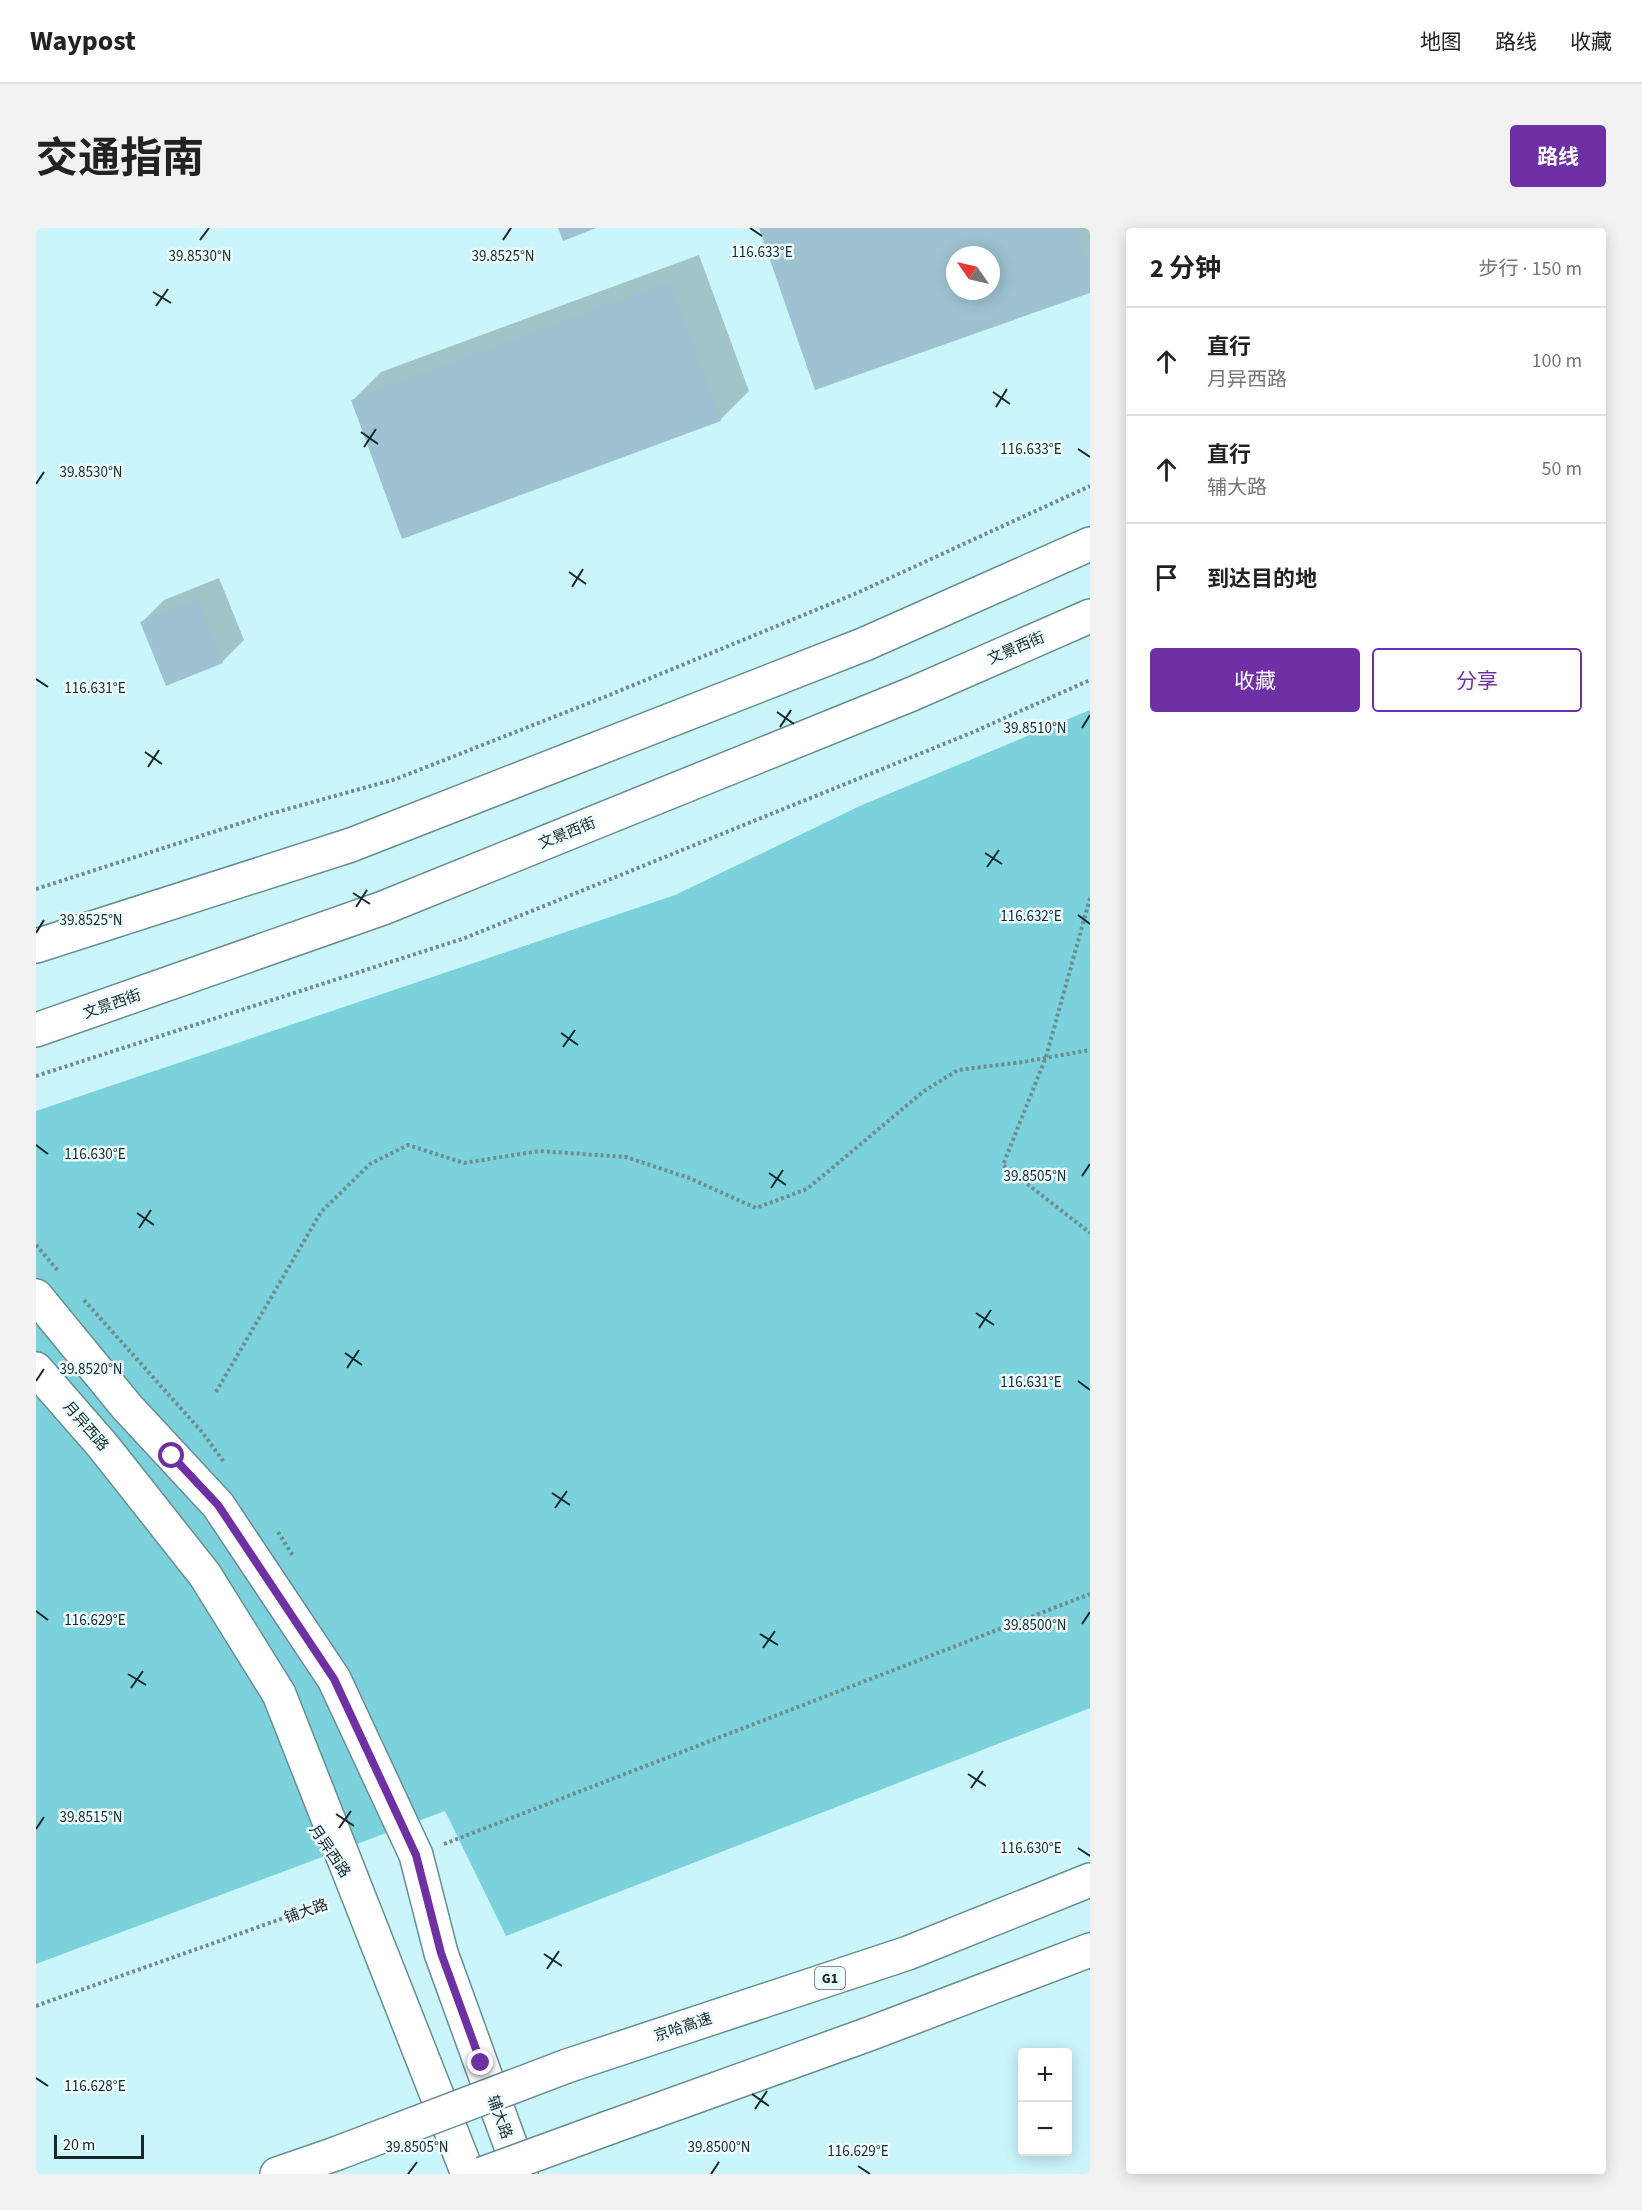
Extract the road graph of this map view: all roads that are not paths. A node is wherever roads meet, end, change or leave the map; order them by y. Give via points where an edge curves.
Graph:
1 (1090, 544) edge
2 (1090, 616) edge
3 (36, 946) edge
4 (36, 1030) edge
5 (36, 1296) edge
6 (36, 1369) edge
7 (1090, 1880) edge
8 (1090, 1950) edge
9 (277, 2174) edge
10 (468, 2174) edge
11 (482, 2174) edge
12 (521, 2174) edge

1 - 3 main road via 865,644 351,845
2 - 4 main road, 文景西街 via 912,694 383,908
5 - 12 main road, 辅大路 via 127,1407 218,1505 334,1679 416,1855 441,1953
6 - 10 main road, 月异西路 via 205,1575 273,1684
7 - 9 main road, 京哈高速 / G1, bridge via 908,1953 567,2066
8 - 11 main road, bridge

